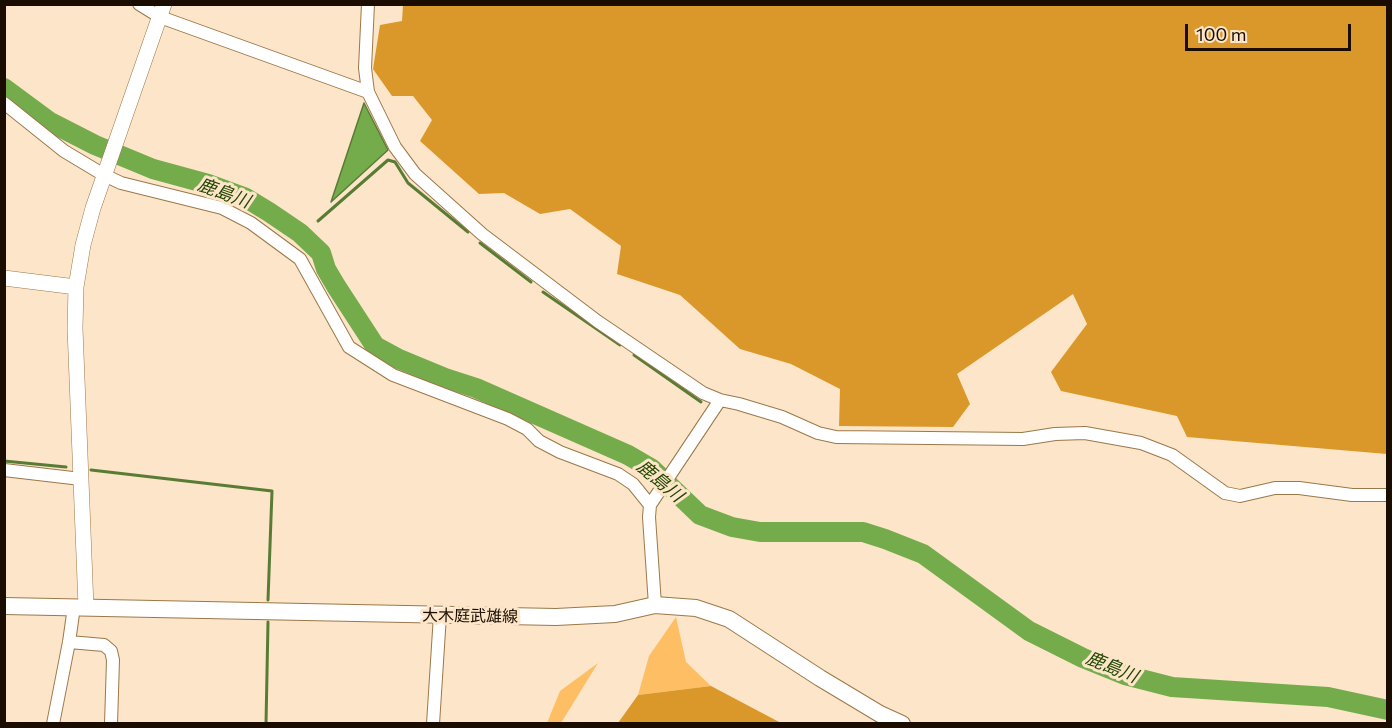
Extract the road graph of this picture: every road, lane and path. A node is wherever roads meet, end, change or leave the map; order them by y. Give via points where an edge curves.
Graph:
1 (139, 4) edge
2 (368, 4) edge
3 (162, 11) edge
4 (368, 92) junction
5 (4, 102) edge
6 (104, 175) junction
7 (4, 278) edge
8 (76, 288) junction
9 (720, 400) junction
10 (4, 470) edge
11 (81, 479) junction
12 (1388, 495) edge
13 (651, 502) junction
14 (655, 605) junction
15 (4, 606) edge
16 (80, 607) junction
17 (440, 615) junction
18 (69, 642) junction
19 (53, 723) edge
20 (111, 723) edge
21 (433, 723) edge
22 (902, 723) edge

1 - 3 street
2 - 4 street
3 - 4 street
3 - 6 street
4 - 9 street via 395,147 415,174 482,234 597,321 684,381
5 - 6 street via 64,151
6 - 8 street via 83,245
6 - 13 street via 121,183 222,208 250,223 300,259 349,347 393,375 508,419 560,452 618,474
7 - 8 street
8 - 11 street
9 - 12 street via 836,437 1023,439 1085,433 1141,443 1172,455 1225,493 1240,496 1275,488
9 - 13 street
10 - 11 street
11 - 16 street
13 - 14 street
14 - 17 main road, 大木庭武雄線 via 615,614 556,617
14 - 22 main road, 大木庭武雄線 via 696,608 729,619 820,678
15 - 16 main road, 大木庭武雄線
16 - 17 main road, 大木庭武雄線
16 - 18 street
17 - 21 street
18 - 19 street
18 - 20 street via 104,645 111,651

